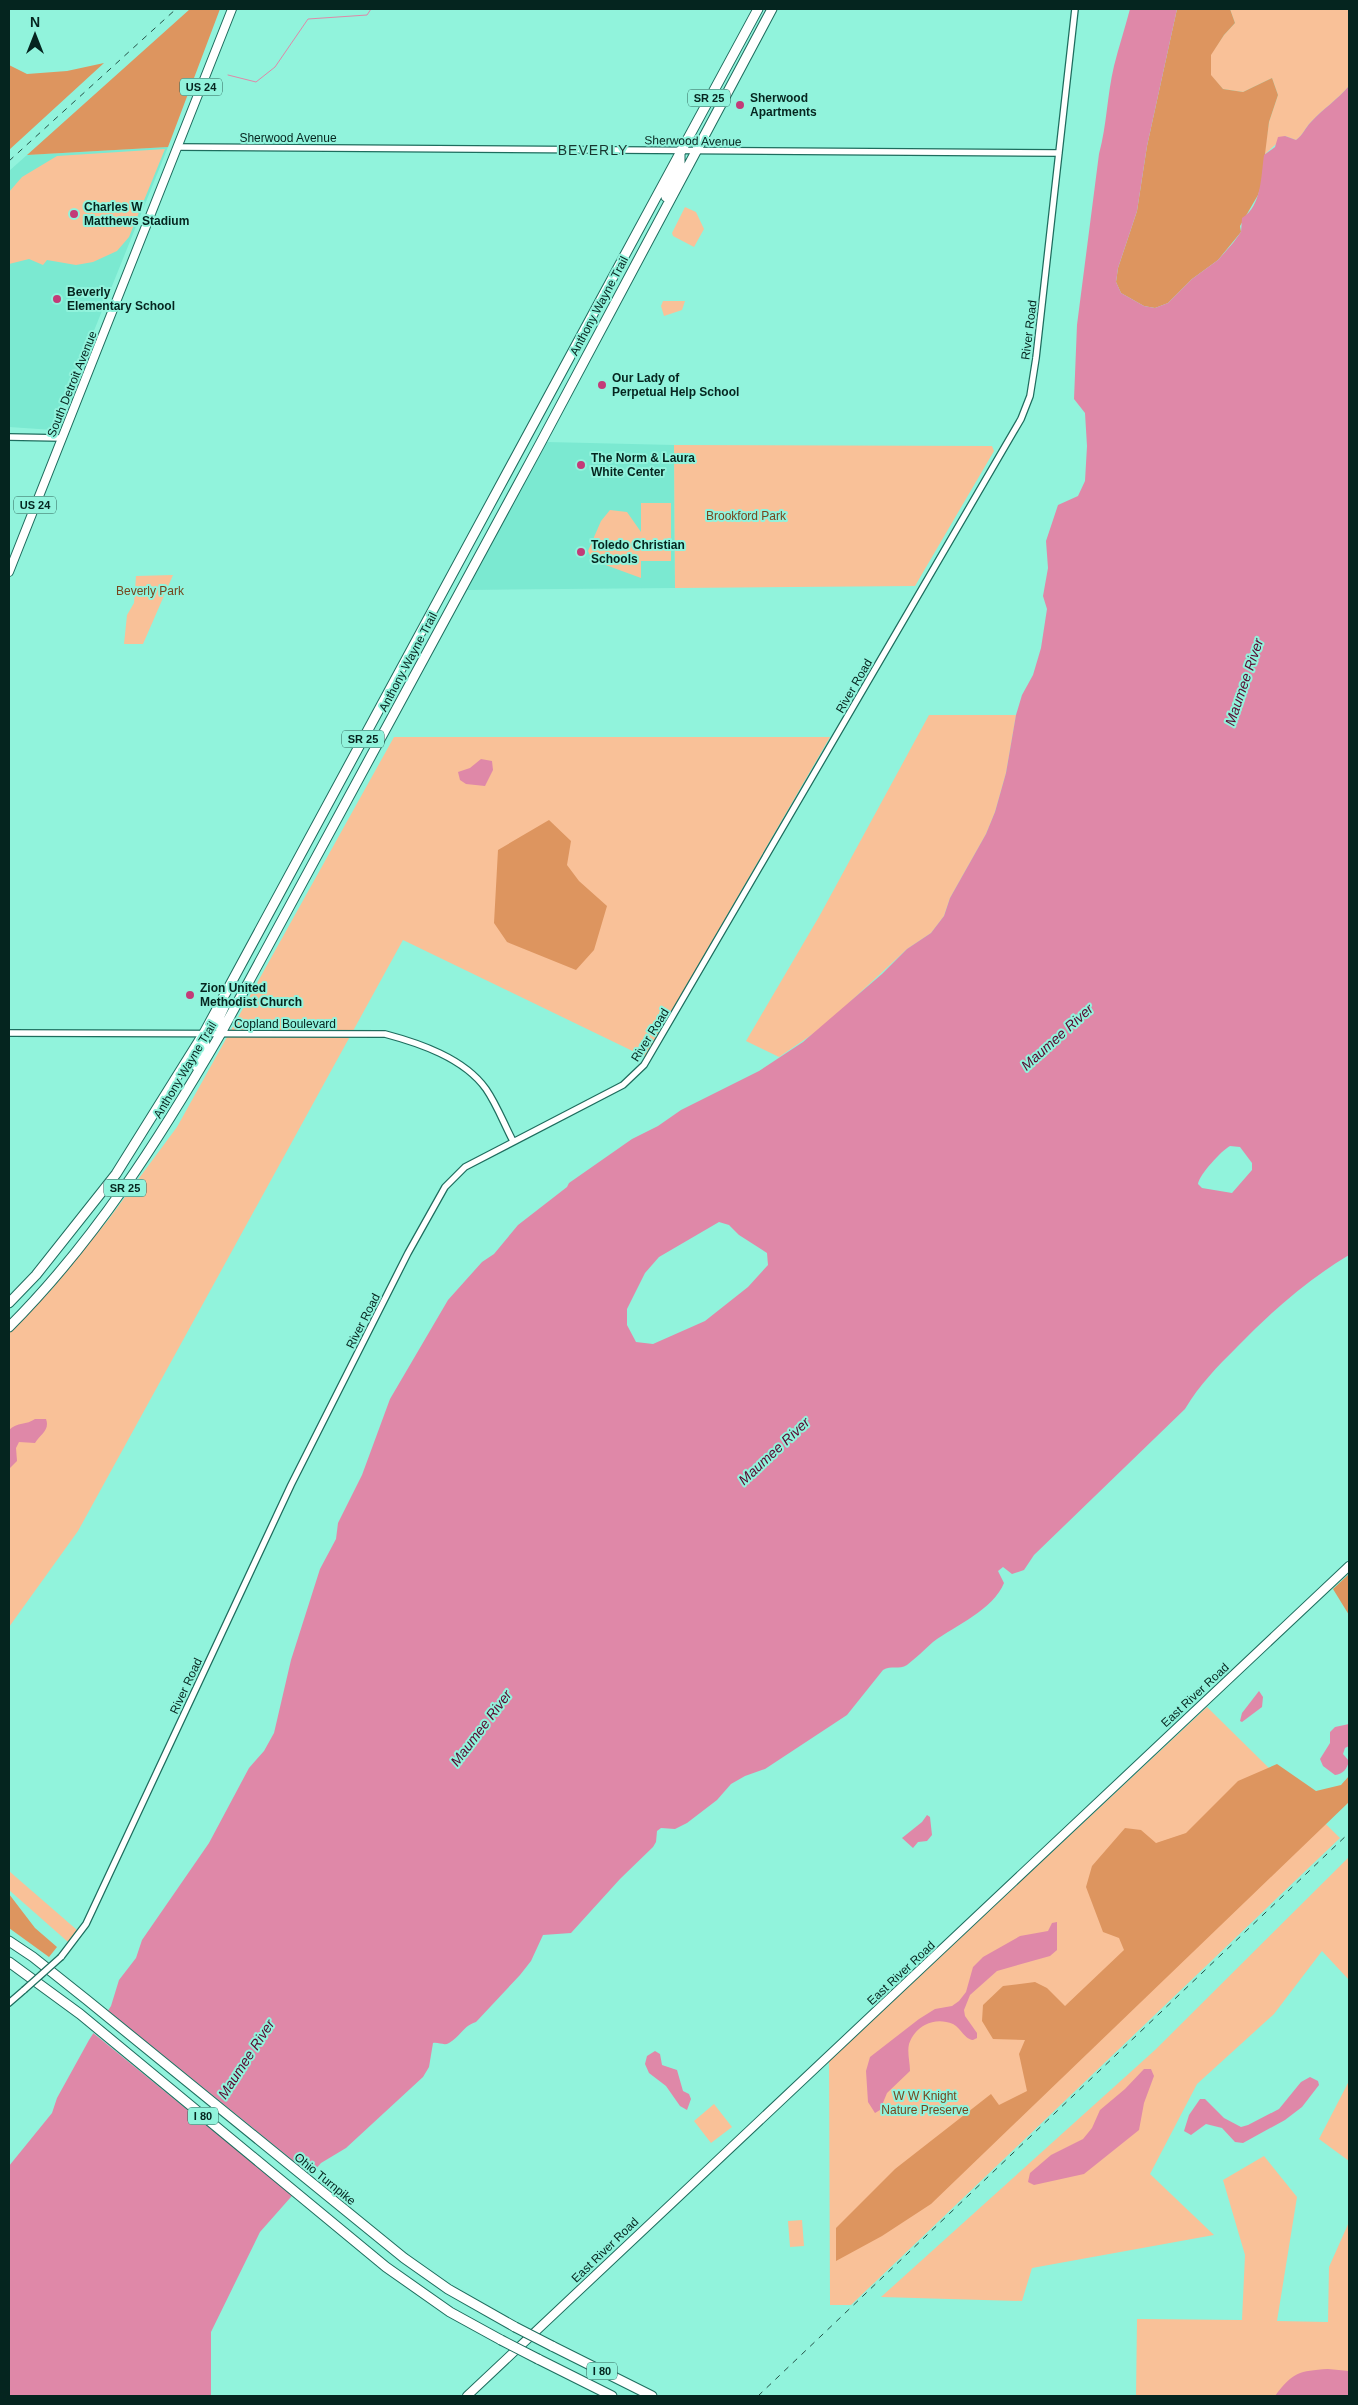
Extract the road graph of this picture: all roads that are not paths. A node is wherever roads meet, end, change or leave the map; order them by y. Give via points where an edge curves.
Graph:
1 (232, 9) edge
2 (758, 9) edge
3 (772, 9) edge
4 (1075, 9) edge
5 (738, 44) junction
6 (178, 147) junction
7 (680, 151) junction
8 (697, 151) junction
9 (1059, 153) junction
10 (640, 255) junction
11 (9, 437) edge
12 (62, 438) junction
13 (9, 572) edge
14 (242, 962) junction
15 (204, 1033) junction
16 (221, 1033) junction
17 (9, 1034) edge
18 (170, 1121) junction
19 (513, 1141) junction
20 (9, 1302) edge
21 (9, 1327) edge
22 (1349, 1566) edge
23 (9, 1941) edge
24 (9, 1962) edge
25 (9, 2003) edge
26 (467, 2396) edge
27 (612, 2396) edge
28 (652, 2396) edge

1 - 6 main road, South Detroit Avenue / US 24
2 - 5 highway, Anthony Wayne Trail / SR 25
3 - 8 highway, Anthony Wayne Trail / SR 25
4 - 9 street, River Road
5 - 7 highway, Anthony Wayne Trail / SR 25
5 - 8 highway via 694,137
6 - 7 street, Sherwood Avenue
6 - 12 main road, South Detroit Avenue / US 24
7 - 8 street, Sherwood Avenue
7 - 10 highway via 680,164
7 - 14 highway, Anthony Wayne Trail / SR 25
8 - 9 street, Sherwood Avenue
8 - 10 highway, Anthony Wayne Trail / SR 25
9 - 19 street, River Road via 1032,383 1021,419 651,1056 623,1085
10 - 16 highway, Anthony Wayne Trail / SR 25
11 - 12 street
12 - 13 main road, South Detroit Avenue / US 24
14 - 15 highway, Anthony Wayne Trail / SR 25
14 - 16 highway via 219,1018
15 - 16 street, Copland Boulevard
15 - 17 street, Copland Boulevard
15 - 18 highway via 205,1047
15 - 20 highway, Anthony Wayne Trail / SR 25 via 116,1174 36,1274
16 - 18 highway, Anthony Wayne Trail / SR 25
16 - 19 street, Copland Boulevard via 384,1034 404,1039 462,1066 481,1083
18 - 21 highway, Anthony Wayne Trail / SR 25 via 130,1182 76,1251
19 - 25 street, River Road, bridge via 465,1167 445,1187 408,1253 291,1485 86,1924 61,1957
22 - 26 main road, East River Road
23 - 28 highway, Ohio Turnpike / I 80, bridge via 87,2000 427,2275 470,2303
24 - 27 highway, I 80, bridge via 80,2014 351,2240 421,2292 501,2340

